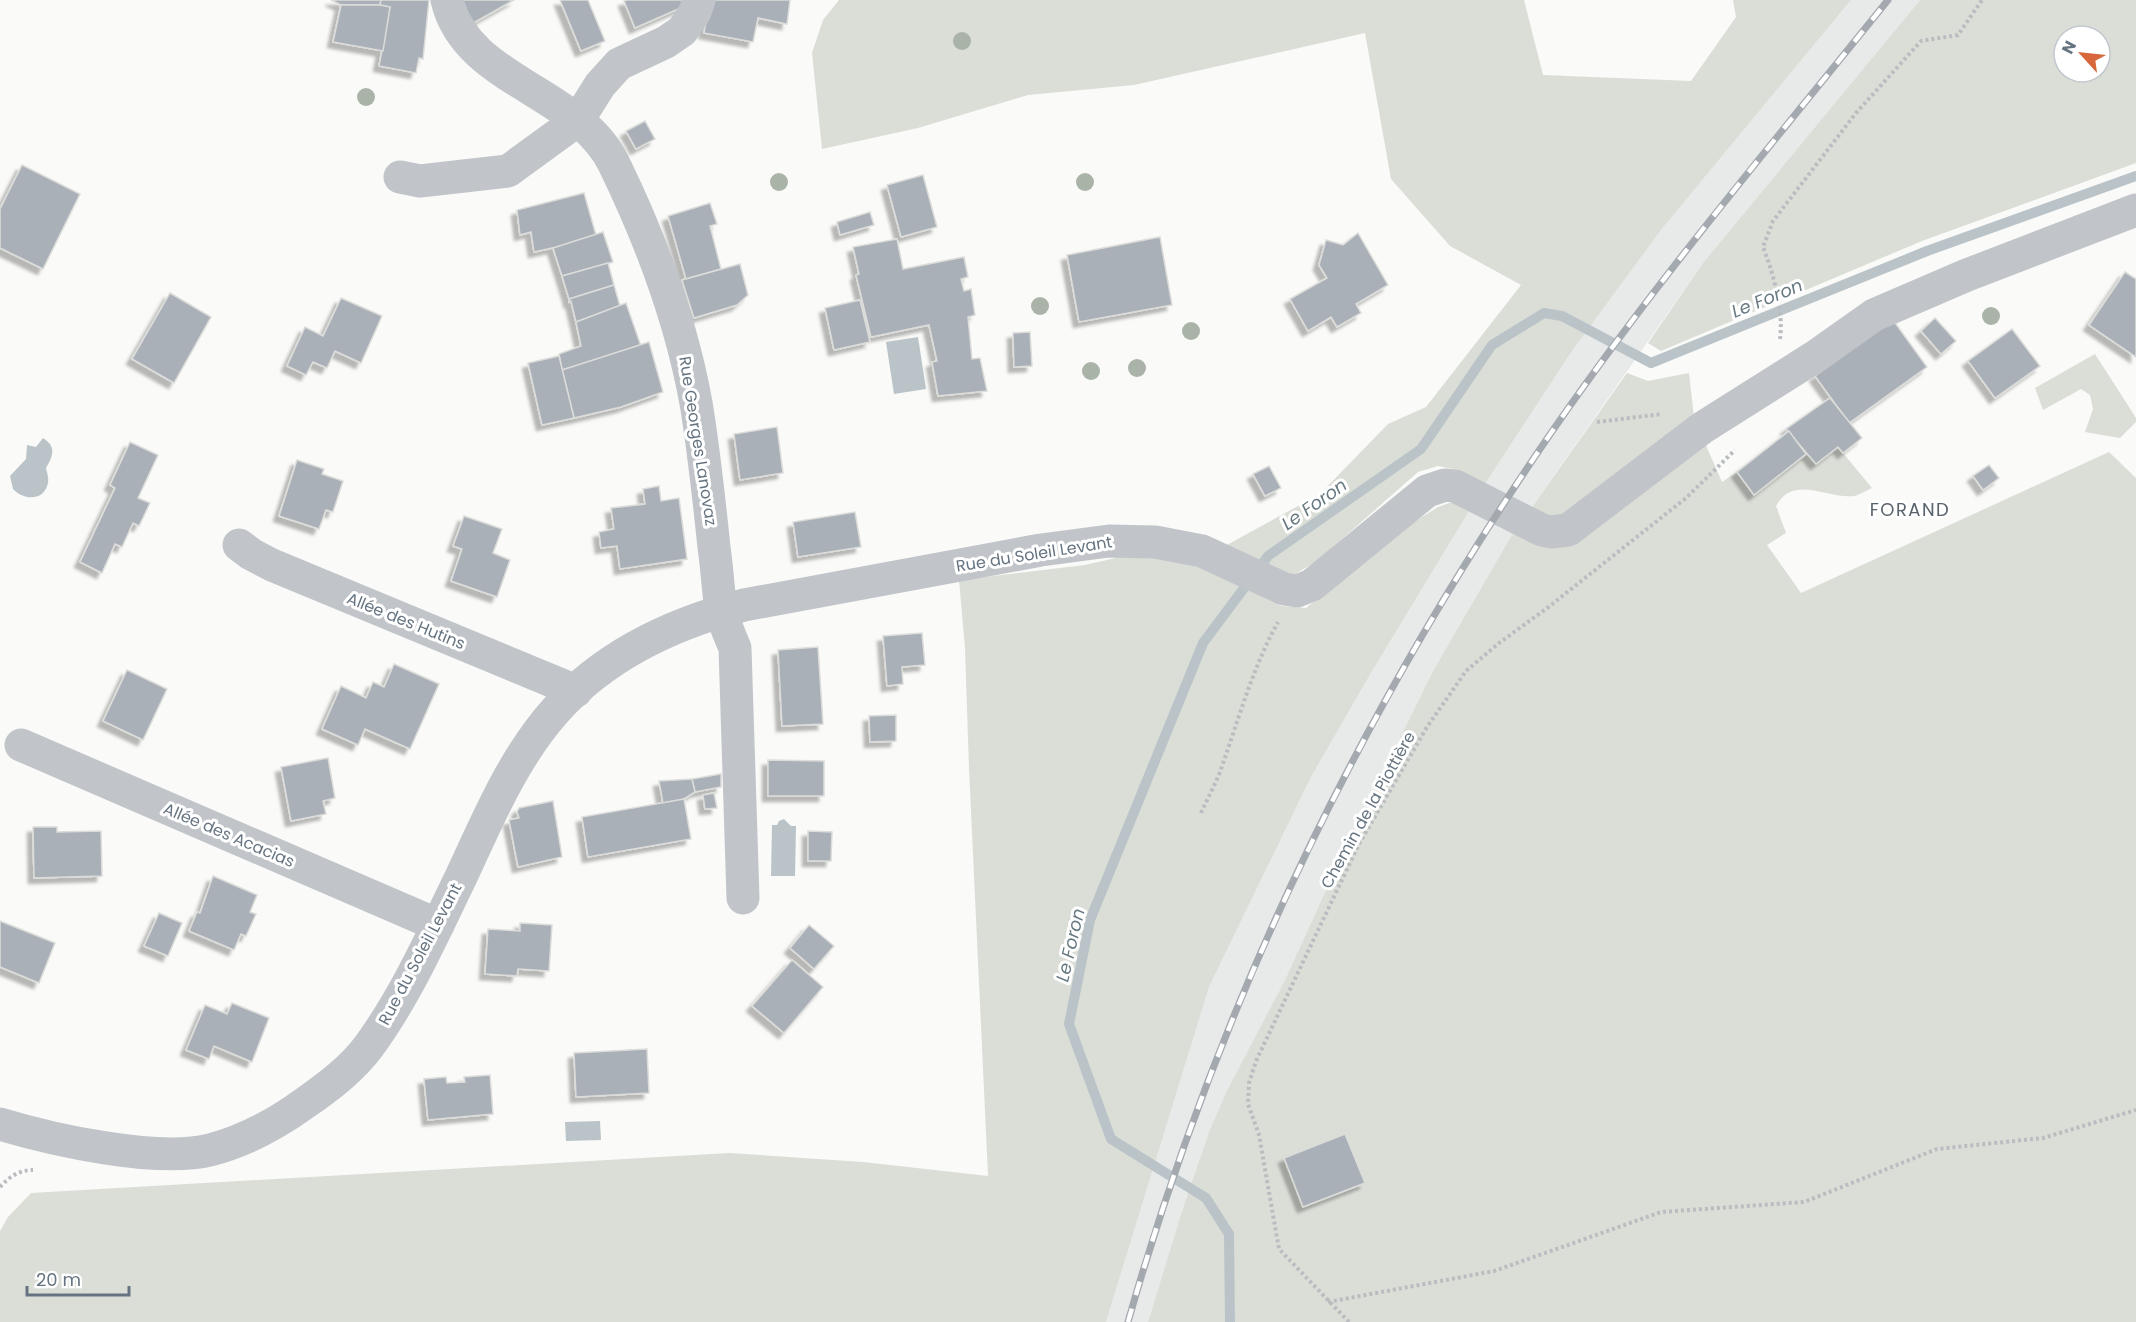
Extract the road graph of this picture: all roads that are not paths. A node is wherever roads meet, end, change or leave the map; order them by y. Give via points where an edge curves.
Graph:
1 (447, 0) edge
2 (699, 0) edge
3 (578, 120) junction
4 (400, 177) dead end
5 (2136, 210) edge
6 (239, 545) dead end
7 (722, 611) junction
8 (576, 691) junction
9 (21, 745) dead end
10 (743, 898) dead end
11 (438, 925) junction
12 (0, 1124) edge

1 - 3 street, Rue Georges Lanovaz via 458,28 482,56
2 - 3 street via 689,22 674,37 612,69
3 - 4 street via 508,171 420,181
3 - 7 street, Rue Georges Lanovaz via 613,161 658,265 680,333 699,423
5 - 7 street, Rue du Soleil Levant via 1874,315 1702,428 1568,530 1542,530 1455,486 1445,485 1427,491 1312,585 1290,590 1202,551 1155,542 1091,542
6 - 8 street, Allée des Hutins via 272,566
7 - 8 street, Rue du Soleil Levant via 644,643 606,665
7 - 10 street via 735,648
8 - 11 street, Rue du Soleil Levant via 542,726 517,763
9 - 11 street, Allée des Acacias
11 - 12 street, Rue du Soleil Levant via 406,987 367,1048 320,1092 259,1132 208,1150 159,1153 98,1146

